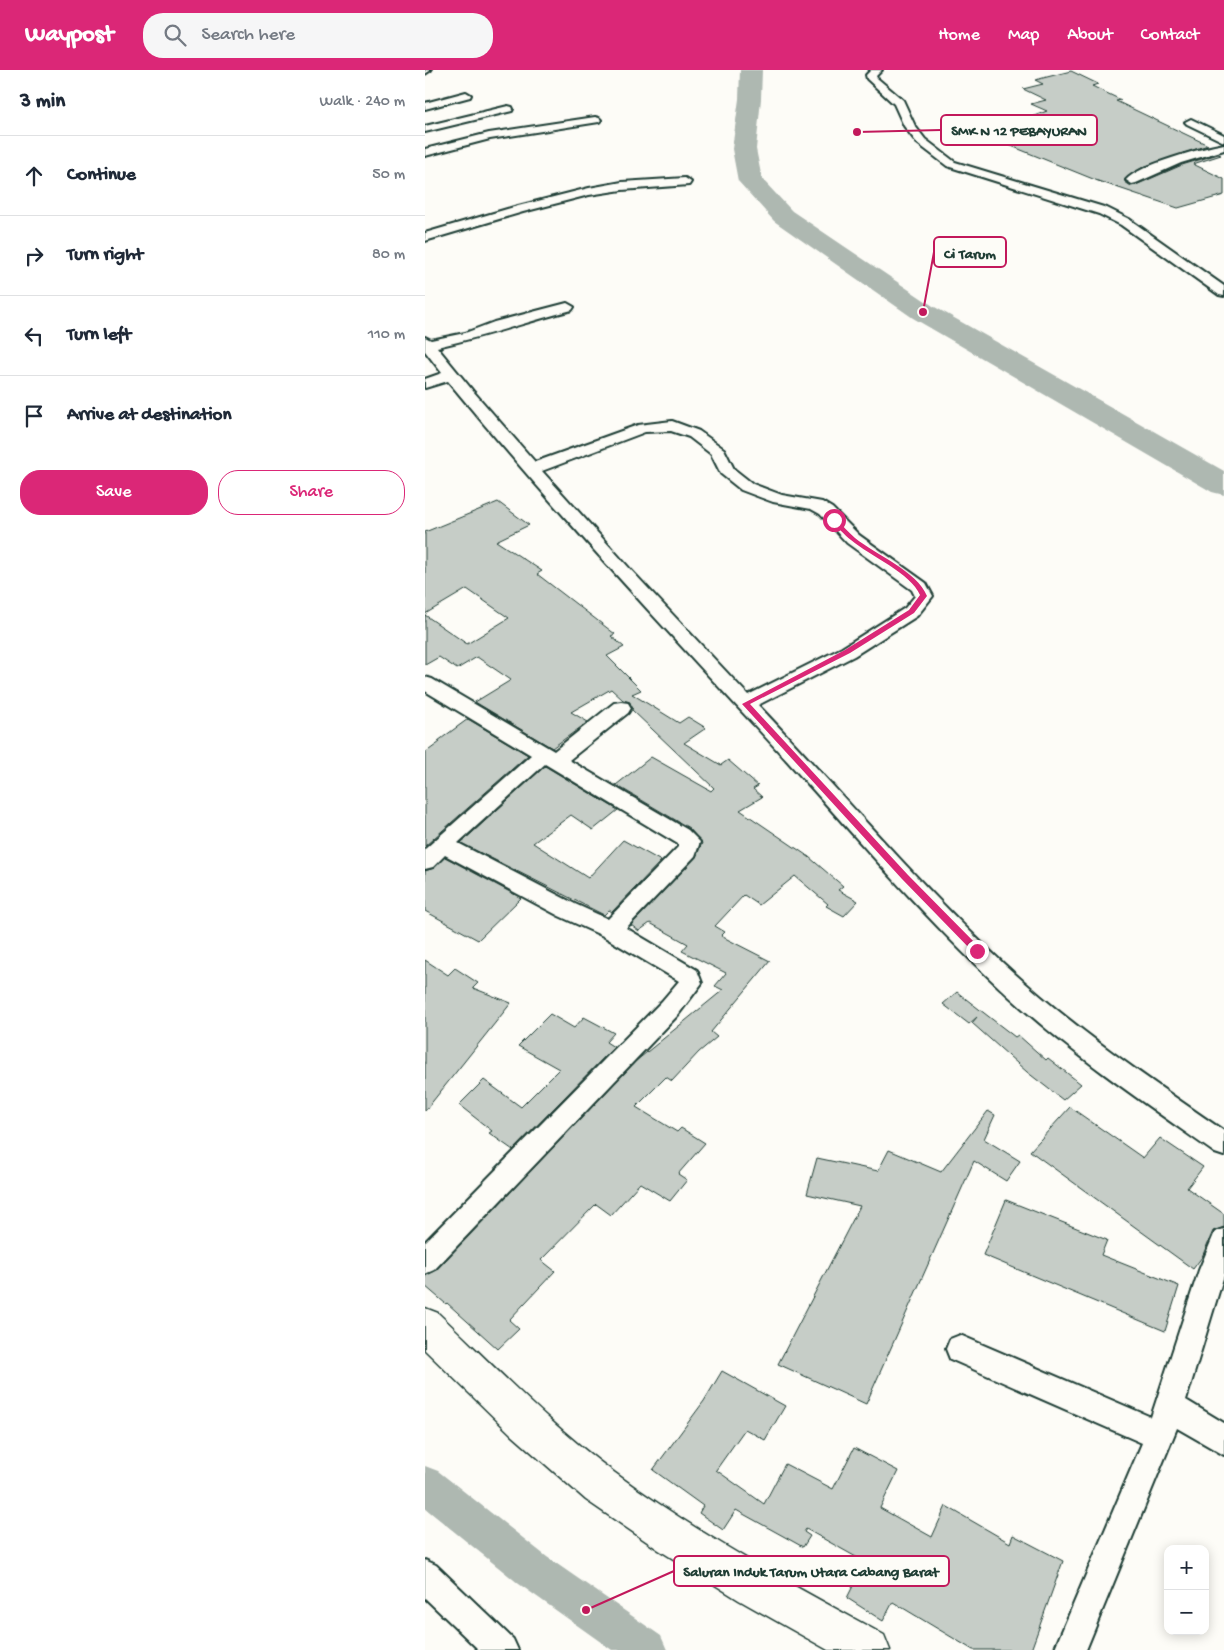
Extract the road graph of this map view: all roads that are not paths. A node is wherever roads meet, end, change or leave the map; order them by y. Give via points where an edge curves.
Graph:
1 (877, 70) edge
2 (466, 95) dead end
3 (425, 106) edge
4 (508, 109) dead end
5 (595, 120) dead end
6 (1191, 122) dead end
7 (425, 129) edge
8 (1224, 139) edge
9 (1224, 147) edge
10 (425, 153) edge
11 (1132, 180) dead end
12 (685, 182) dead end
13 (425, 237) edge
14 (1224, 292) edge
15 (567, 307) dead end
16 (427, 343) edge
17 (452, 375) junction
18 (425, 384) edge
19 (533, 469) junction
20 (425, 683) edge
21 (745, 704) junction
22 (621, 708) dead end
23 (550, 757) junction
24 (443, 845) junction
25 (425, 861) edge
26 (611, 930) junction
27 (1224, 1145) edge
28 (1224, 1241) edge
29 (425, 1260) edge
30 (425, 1325) edge
31 (960, 1349) dead end
32 (1169, 1406) junction
33 (1160, 1436) junction
34 (1224, 1440) edge
35 (425, 1576) edge
36 (502, 1650) edge
37 (869, 1650) edge
38 (1070, 1650) edge

1 - 14 street via 871,75 872,79 895,97 915,134 941,158 973,172 1068,198 1113,215
2 - 3 street
4 - 7 street
5 - 10 street via 489,136
6 - 8 street
9 - 11 street via 1170,162
12 - 13 street via 633,185 581,194
15 - 16 street via 452,340
16 - 17 street
17 - 18 street
17 - 19 street
19 - 21 street via 664,618
19 - 21 street via 643,428 682,428 718,452 727,471 747,487 826,511 853,539 920,587 924,596 911,612 847,652
20 - 23 street
21 - 27 street via 905,877 1031,1001 1113,1067
22 - 23 street
23 - 24 street
23 - 26 street via 689,842 688,850
24 - 25 street
24 - 26 street
26 - 29 street via 689,976 691,982 670,1008
28 - 32 street
30 - 37 main road via 525,1422 600,1486 753,1586
31 - 33 street
32 - 33 street
32 - 34 street
33 - 38 street
35 - 36 street

